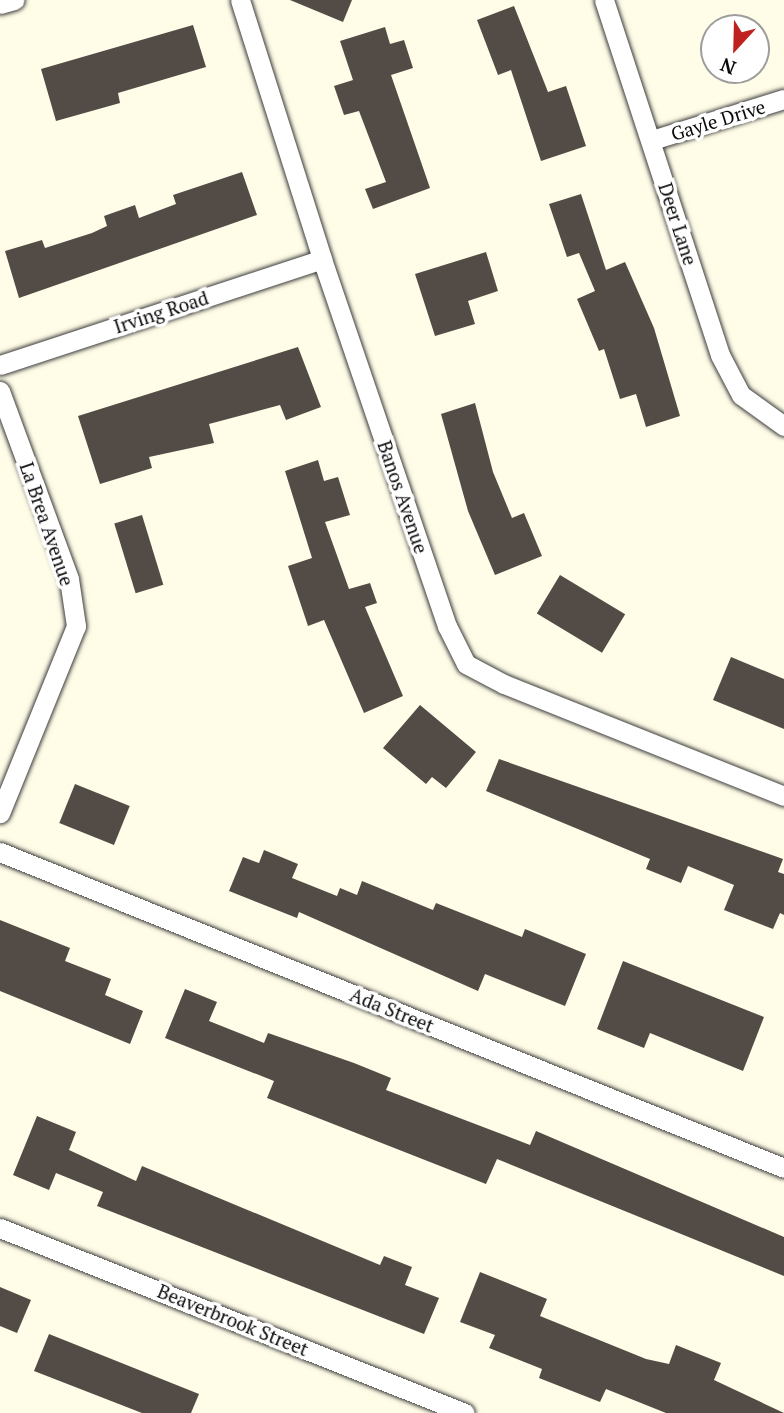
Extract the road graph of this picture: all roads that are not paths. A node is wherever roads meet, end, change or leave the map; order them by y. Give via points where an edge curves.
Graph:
1 (14, 0) edge
2 (240, 0) edge
3 (604, 0) edge
4 (0, 4) edge
5 (784, 99) edge
6 (652, 140) junction
7 (322, 259) junction
8 (0, 365) edge
9 (0, 391) edge
10 (784, 426) edge
11 (784, 796) edge
12 (0, 813) edge
13 (0, 852) edge
14 (784, 1168) edge
15 (0, 1228) edge
16 (465, 1413) edge

1 - 4 street
2 - 7 street, Banos Avenue
3 - 6 street, Deer Lane
5 - 6 street, Gayle Drive
6 - 10 street, Deer Lane via 720,355 741,394
7 - 8 street, Irving Road
7 - 11 street, Banos Avenue via 447,626 466,664 504,684
9 - 12 street, La Brea Avenue via 69,579 76,625
13 - 14 street, Ada Street
15 - 16 street, Beaverbrook Street

